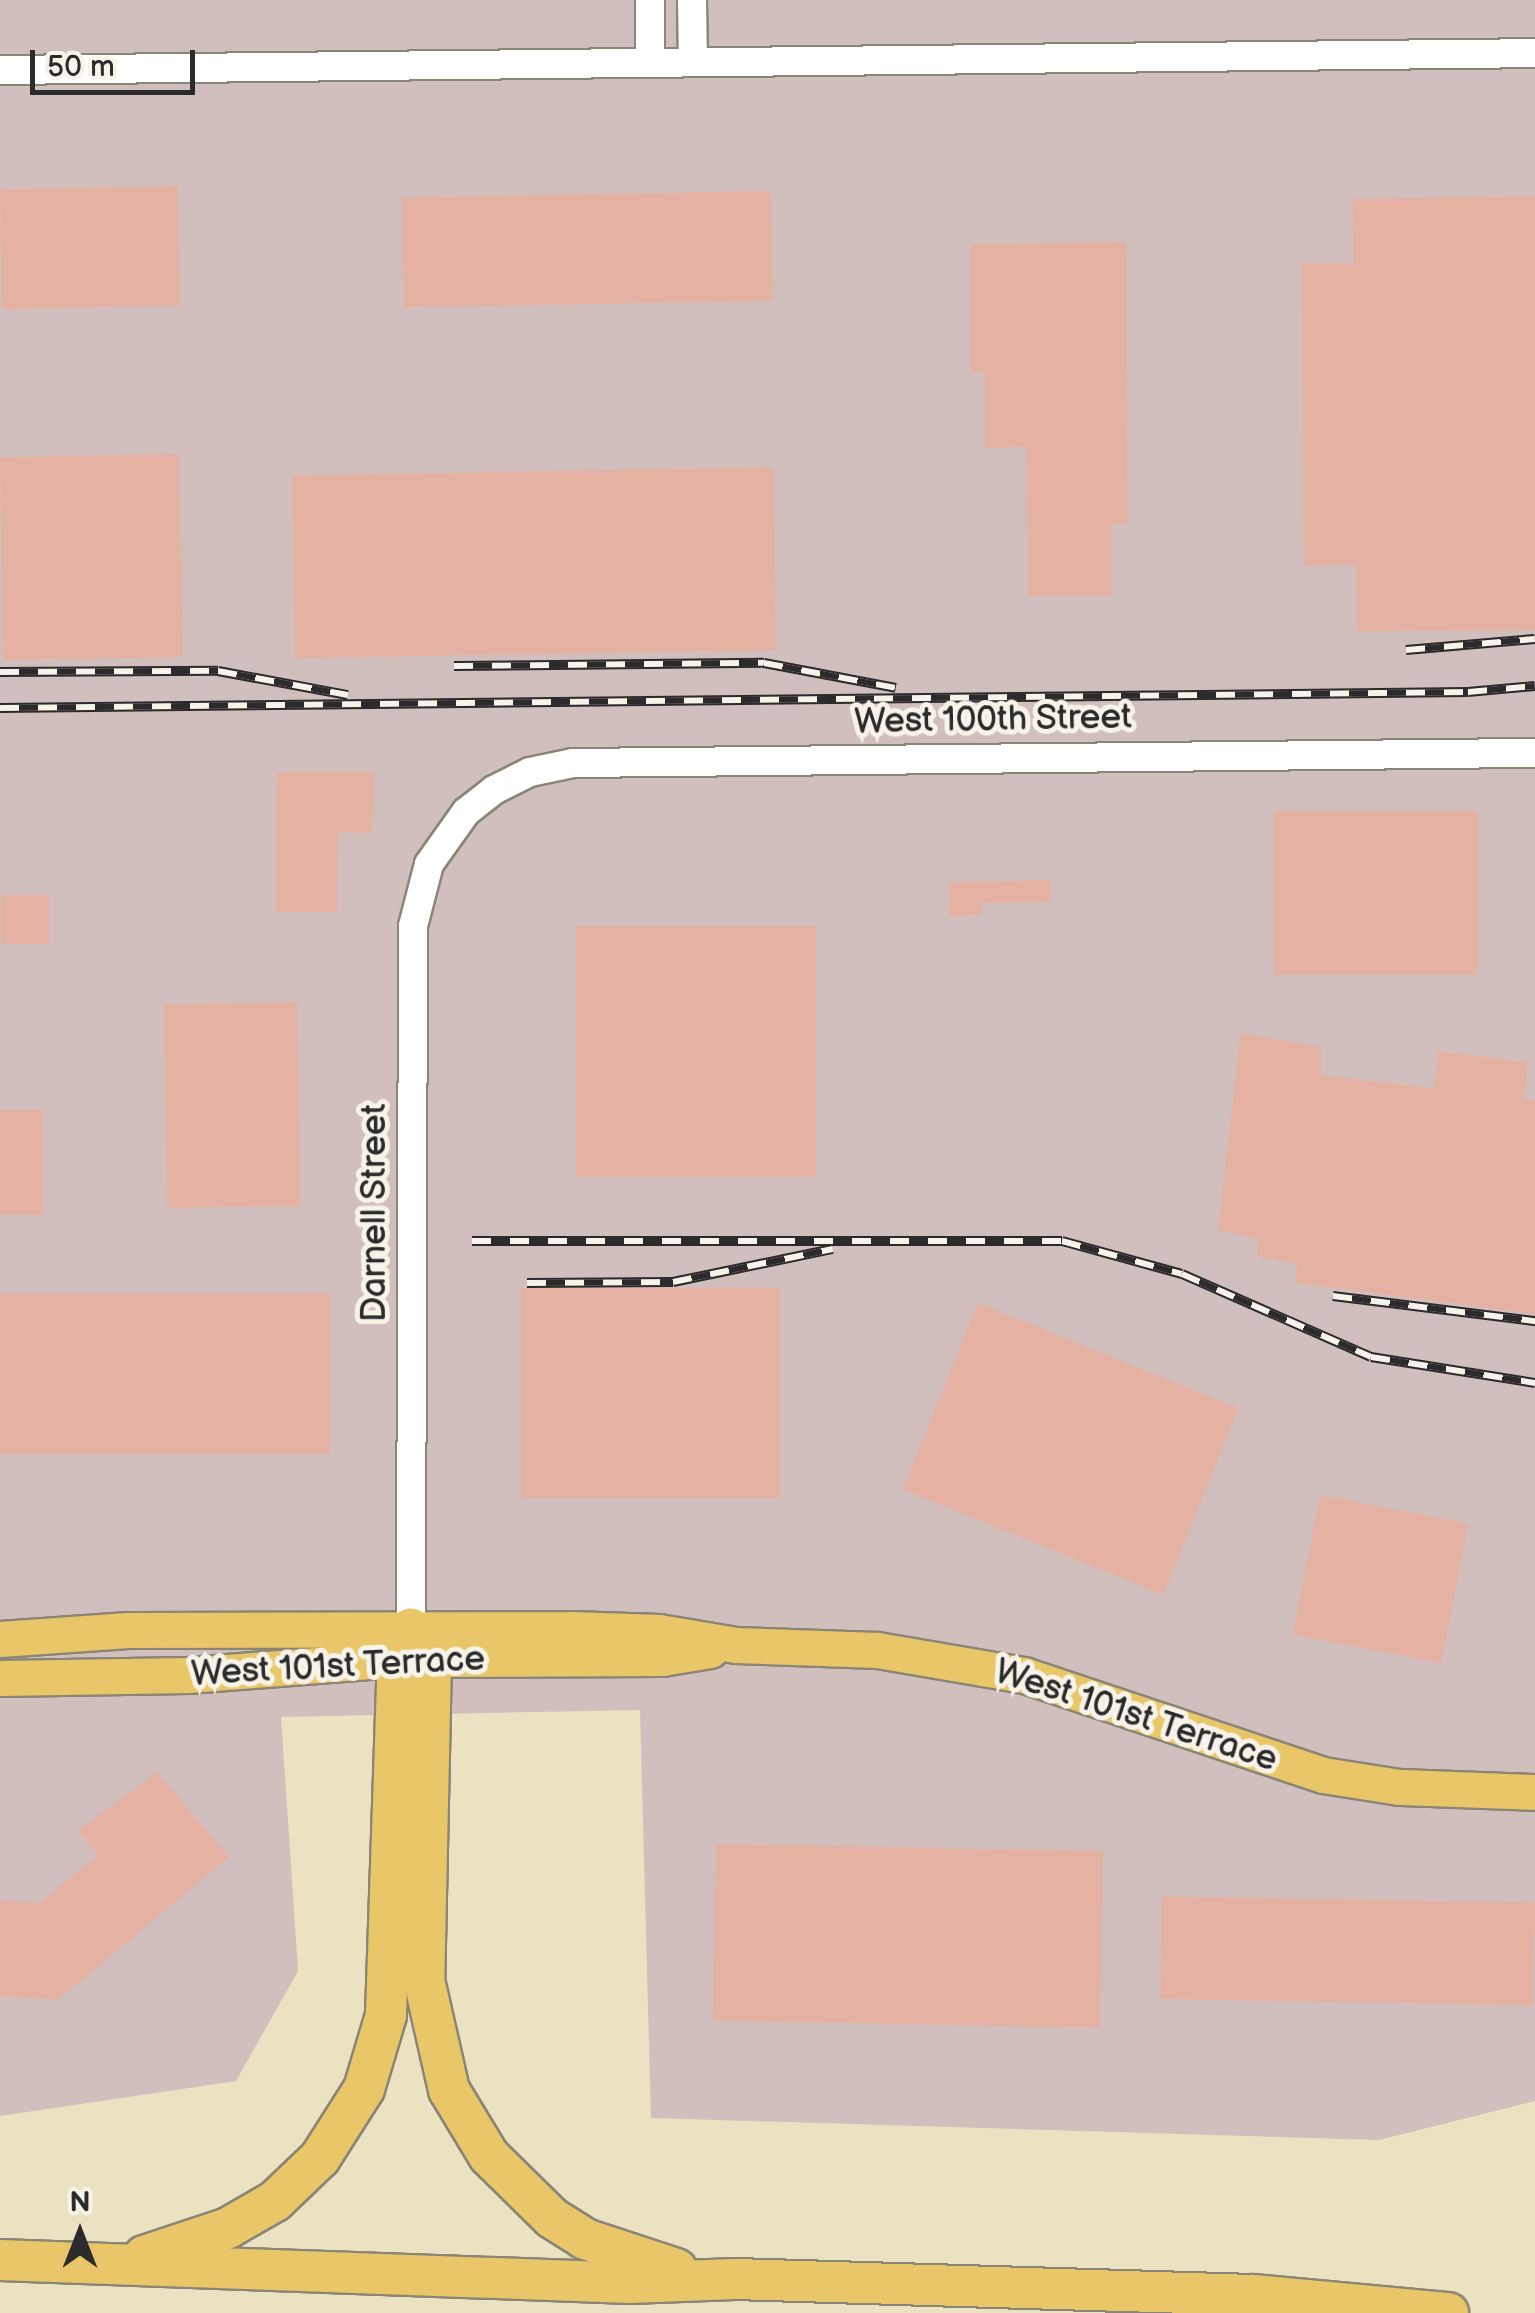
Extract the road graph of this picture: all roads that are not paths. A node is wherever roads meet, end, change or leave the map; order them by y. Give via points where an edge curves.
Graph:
1 (650, 0) edge
2 (692, 0) edge
3 (1535, 53) edge
4 (650, 62) junction
5 (694, 62) junction
6 (0, 70) edge
7 (1535, 753) edge
8 (466, 812) joint
9 (0, 1639) edge
10 (413, 1649) junction
11 (0, 1678) edge
12 (1535, 1792) edge
13 (0, 2260) edge
14 (122, 2264) junction
15 (736, 2279) junction
16 (1448, 2313) edge

1 - 4 street
2 - 5 street
3 - 5 street
4 - 5 street
4 - 6 street
7 - 8 street, West 100th Street via 573,763 530,772
8 - 10 street, Darnell Street via 429,864 412,926
9 - 10 main road, West 101st Terrace via 128,1630
10 - 11 main road, West 101st Terrace via 188,1675
10 - 12 main road, West 101st Terrace via 662,1658 736,1646 947,1658 1087,1694 1323,1774 1399,1788
10 - 14 highway via 386,2016 364,2089 320,2158 275,2201 228,2228
10 - 15 highway via 424,1980 436,2048 466,2125 529,2199 586,2239 658,2266
13 - 14 highway
14 - 15 highway via 630,2282
15 - 16 highway via 1254,2294

